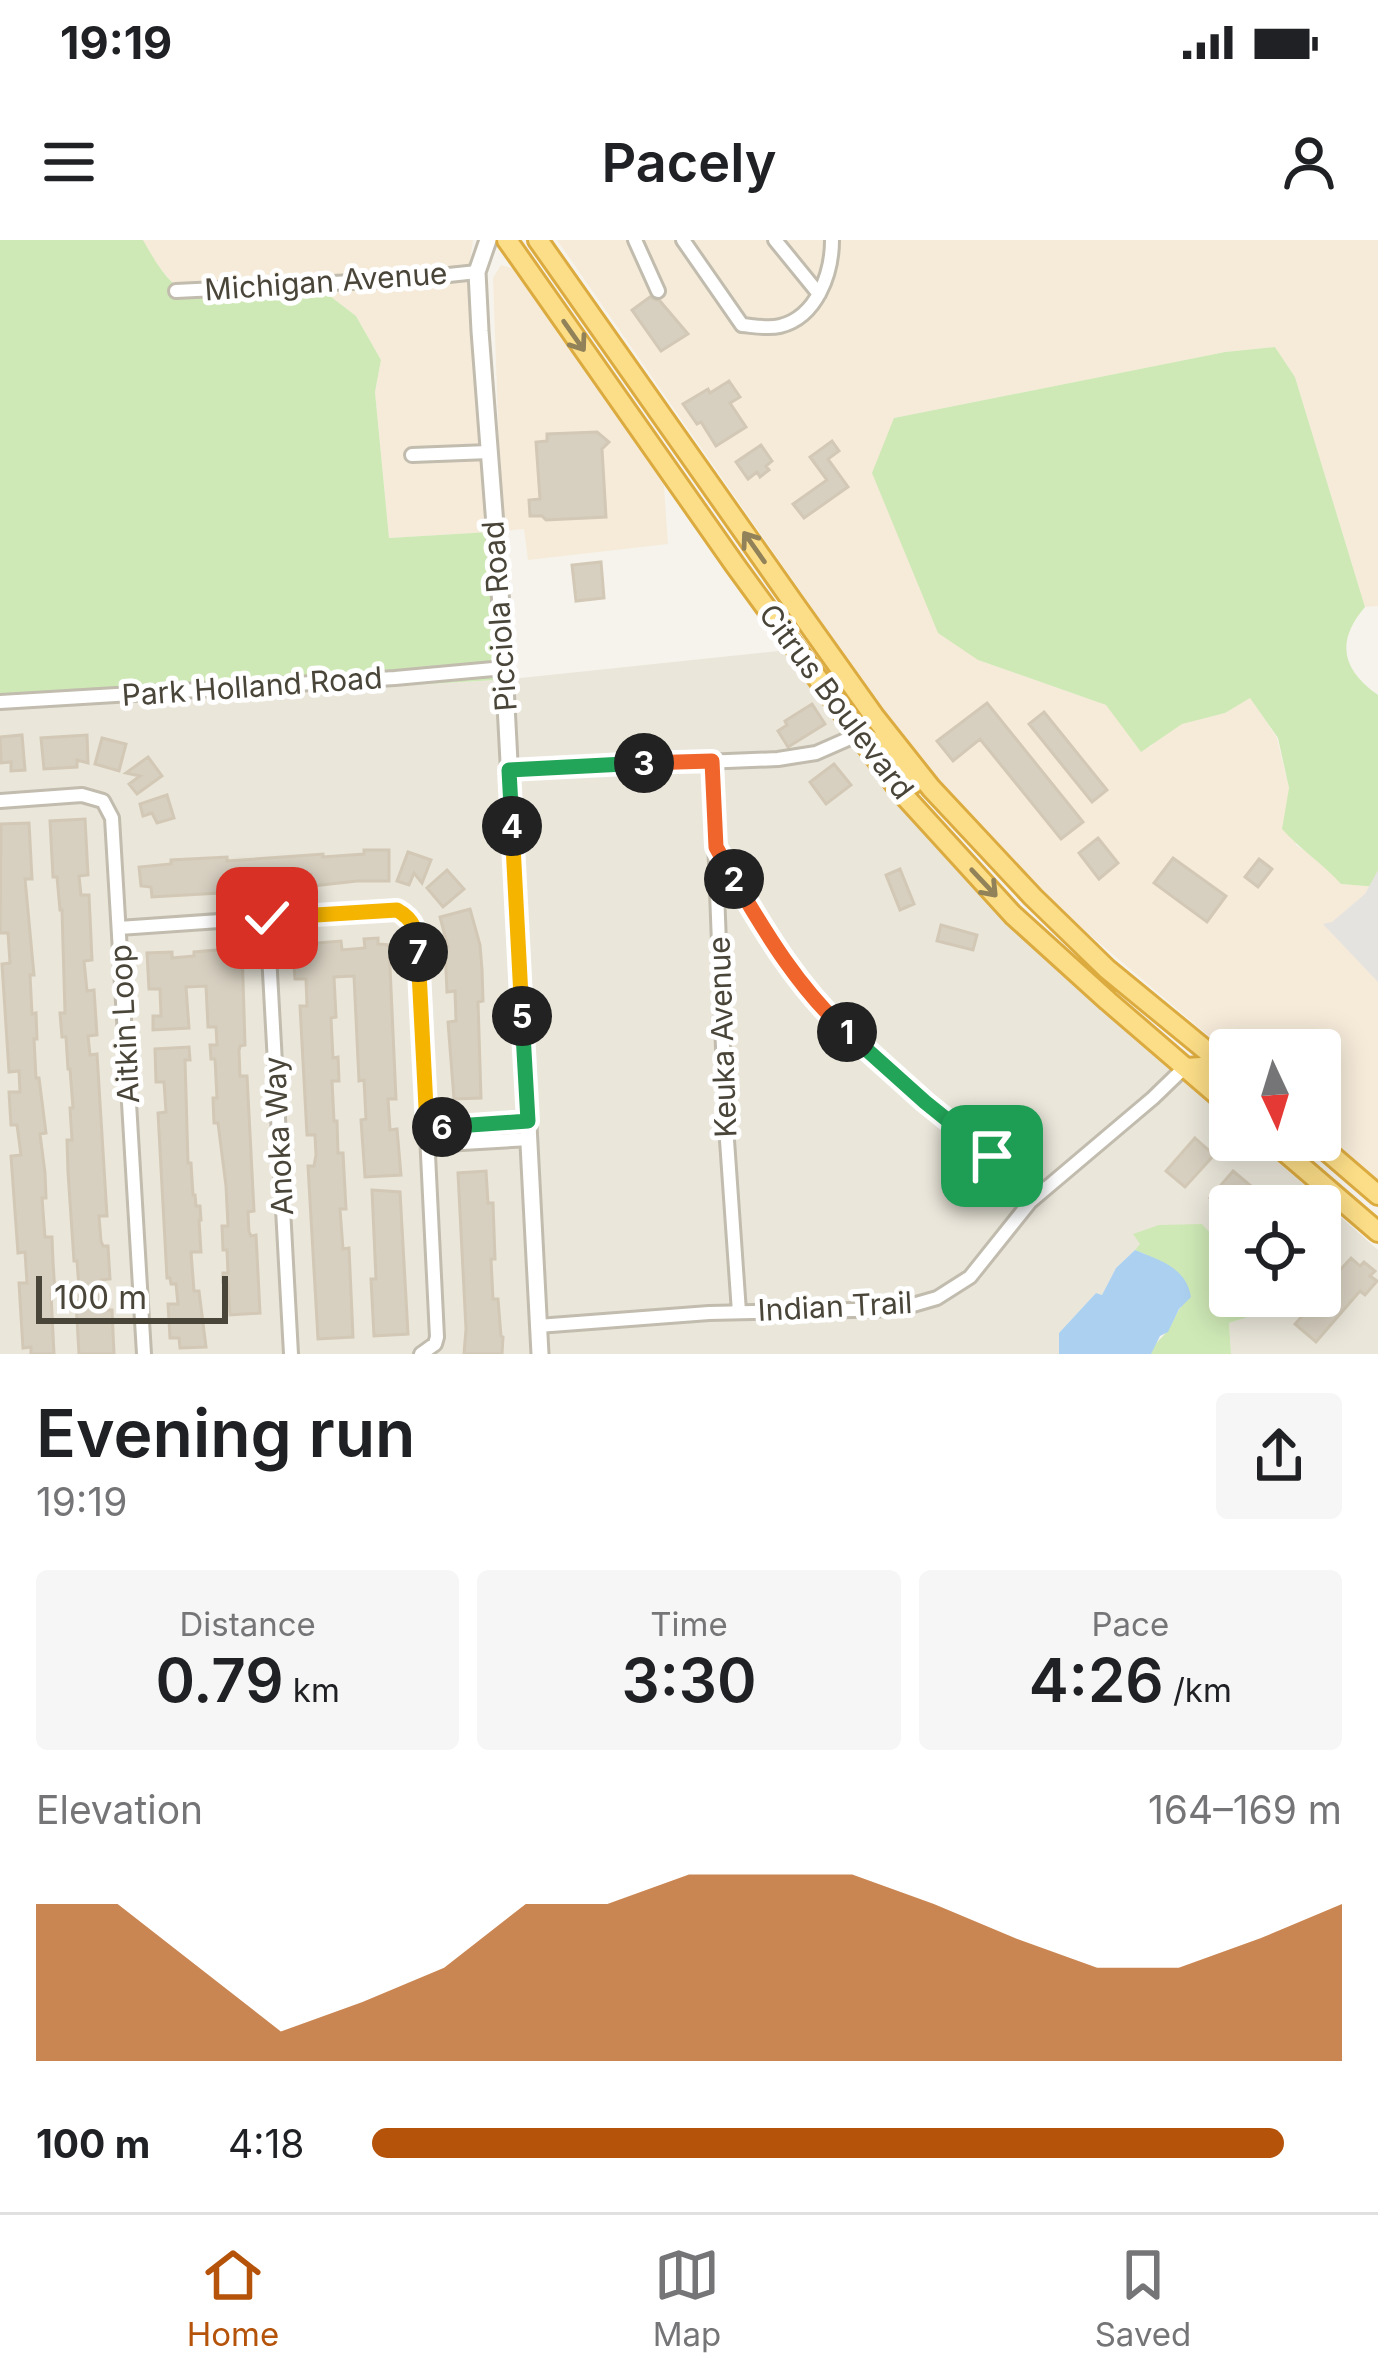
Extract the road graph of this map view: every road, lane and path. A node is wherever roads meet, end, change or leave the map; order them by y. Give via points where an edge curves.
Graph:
1 (488, 240) edge
2 (507, 240) edge
3 (538, 240) edge
4 (635, 240) edge
5 (683, 240) edge
6 (776, 240) edge
7 (832, 240) edge
8 (477, 272) junction
9 (176, 291) dead end
10 (658, 291) dead end
11 (819, 294) junction
12 (489, 452) junction
13 (412, 455) dead end
14 (767, 610) junction
15 (504, 668) junction
16 (0, 702) edge
17 (886, 729) junction
18 (857, 735) junction
19 (712, 761) junction
20 (509, 770) junction
21 (0, 801) edge
22 (984, 846) junction
23 (716, 847) junction
24 (267, 918) junction
25 (119, 928) junction
26 (1075, 971) junction
27 (1193, 1039) junction
28 (1209, 1052) edge
29 (1184, 1068) junction
30 (1209, 1072) edge
31 (1209, 1089) edge
32 (528, 1121) junction
33 (427, 1127) junction
34 (529, 1139) junction
35 (428, 1145) junction
36 (1295, 1161) edge
37 (1338, 1161) edge
38 (1044, 1190) junction
39 (1378, 1195) edge
40 (1378, 1232) edge
41 (739, 1312) junction
42 (538, 1326) junction
43 (145, 1354) edge
44 (291, 1354) edge
45 (421, 1354) edge
46 (540, 1354) edge

1 - 8 street, Picciola Road
2 -> 14 highway, Citrus Boulevard
17 -> 3 highway, Citrus Boulevard
4 - 10 street
5 - 11 street via 742,325 782,326
6 - 11 street
7 - 11 street
8 - 9 street, Michigan Avenue
8 - 12 street, Picciola Road
12 - 13 street
12 - 15 street, Picciola Road
14 - 17 highway via 845,704
14 - 18 highway, Citrus Boulevard
15 - 16 street, Park Holland Road
15 - 20 street, Picciola Road
17 - 22 highway, Citrus Boulevard
18 - 19 street via 816,753
18 - 22 highway via 880,745 946,819
18 -> 26 highway, Citrus Boulevard via 1013,915
19 - 20 street
19 - 23 street, Keuka Avenue
20 - 32 street, Picciola Road
21 - 25 street, Aitkin Loop via 104,801
22 - 27 highway, Citrus Boulevard via 1107,969
23 - 38 street via 776,949 830,1017 925,1102
23 - 41 street, Keuka Avenue
24 - 25 street
24 - 33 street via 390,909 413,922
24 - 44 street, Anoka Way
25 - 43 street, Aitkin Loop
26 - 27 highway via 1118,994 1164,1035
26 - 29 highway, Citrus Boulevard
27 - 28 highway, Citrus Boulevard
29 - 30 highway
29 - 31 highway, Citrus Boulevard
29 - 38 street, Indian Trail
32 - 33 street
32 - 34 street, Picciola Road
33 - 35 street
34 - 35 street
34 - 42 street, Picciola Road
35 - 45 street via 437,1337
36 - 40 highway
37 - 39 highway
38 - 41 street, Indian Trail via 970,1276 937,1298 899,1310
41 - 42 street, Indian Trail
42 - 46 street, Picciola Road

